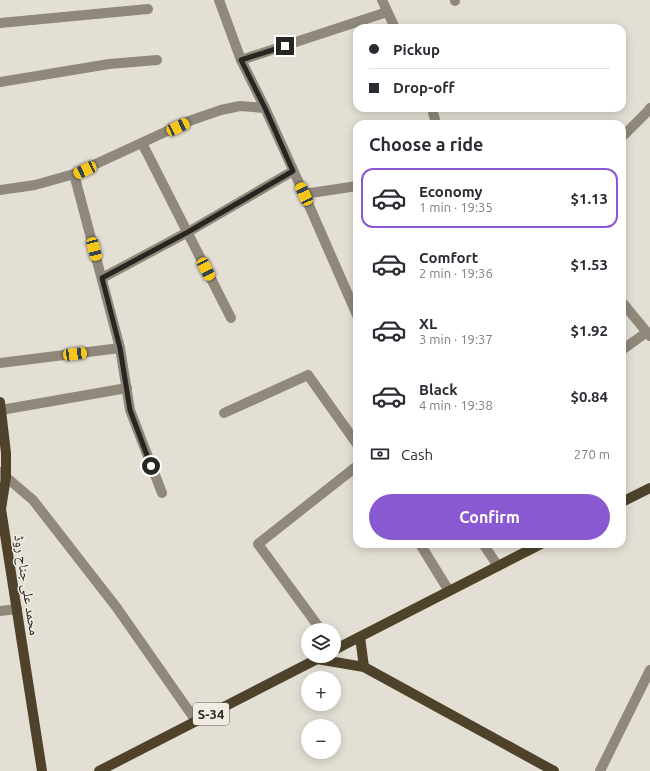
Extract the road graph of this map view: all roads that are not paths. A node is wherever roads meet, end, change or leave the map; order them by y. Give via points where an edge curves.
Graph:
1 (219, 0) edge
2 (382, 0) edge
3 (148, 9) dead end
4 (387, 12) junction
5 (0, 23) edge
6 (393, 24) edge
7 (157, 60) dead end
8 (241, 60) junction
9 (0, 82) edge
10 (265, 108) junction
11 (650, 108) edge
12 (626, 133) edge
13 (142, 143) junction
14 (293, 171) junction
15 (74, 174) junction
16 (353, 187) edge
17 (0, 190) edge
18 (304, 194) junction
19 (188, 232) junction
20 (102, 278) junction
21 (353, 306) edge
22 (626, 307) edge
23 (231, 318) dead end
24 (648, 334) edge
25 (120, 348) junction
26 (626, 348) edge
27 (0, 363) edge
28 (127, 388) junction
29 (0, 406) edge
30 (224, 413) dead end
31 (353, 438) edge
32 (353, 469) edge
33 (3, 474) edge
34 (650, 488) edge
35 (162, 493) dead end
36 (626, 500) edge
37 (422, 548) edge
38 (486, 548) edge
39 (533, 548) edge
40 (498, 566) junction
41 (449, 591) junction
42 (17, 609) junction
43 (0, 611) edge
44 (316, 623) edge
45 (360, 637) junction
46 (341, 646) edge
47 (341, 662) edge
48 (309, 663) edge
49 (364, 667) junction
50 (650, 670) edge
51 (196, 722) junction
52 (42, 771) edge
53 (99, 771) edge
54 (554, 771) edge
55 (600, 771) edge

1 - 8 street
2 - 4 street
3 - 5 street
4 - 6 street
4 - 8 street
7 - 9 street via 109,64
8 - 10 street
10 - 13 street via 240,106 221,110 189,121
10 - 14 street
11 - 12 street
13 - 15 street
13 - 19 street
14 - 18 street
14 - 19 street
15 - 17 street
15 - 20 street
16 - 18 street
18 - 21 street
19 - 20 street
19 - 23 street
20 - 25 street
22 - 24 street
24 - 26 street
25 - 27 street
25 - 28 street
28 - 29 street
28 - 35 street via 130,410
29 - 33 main road, محمد علی جناح روڈ via 6,453
30 - 31 street via 308,375
32 - 44 street via 258,544
33 - 42 main road, محمد علی جناح روڈ via 1,509
33 - 51 street via 33,500 117,608
34 - 36 main road
37 - 41 street
38 - 40 street
39 - 40 main road
40 - 41 main road
41 - 45 main road
42 - 43 street
42 - 52 main road, محمد علی جناح روڈ
45 - 46 main road
45 - 49 main road
47 - 49 main road, S-34
48 - 51 main road, S-34
49 - 54 main road, S-34
50 - 55 street
51 - 53 main road, S-34

